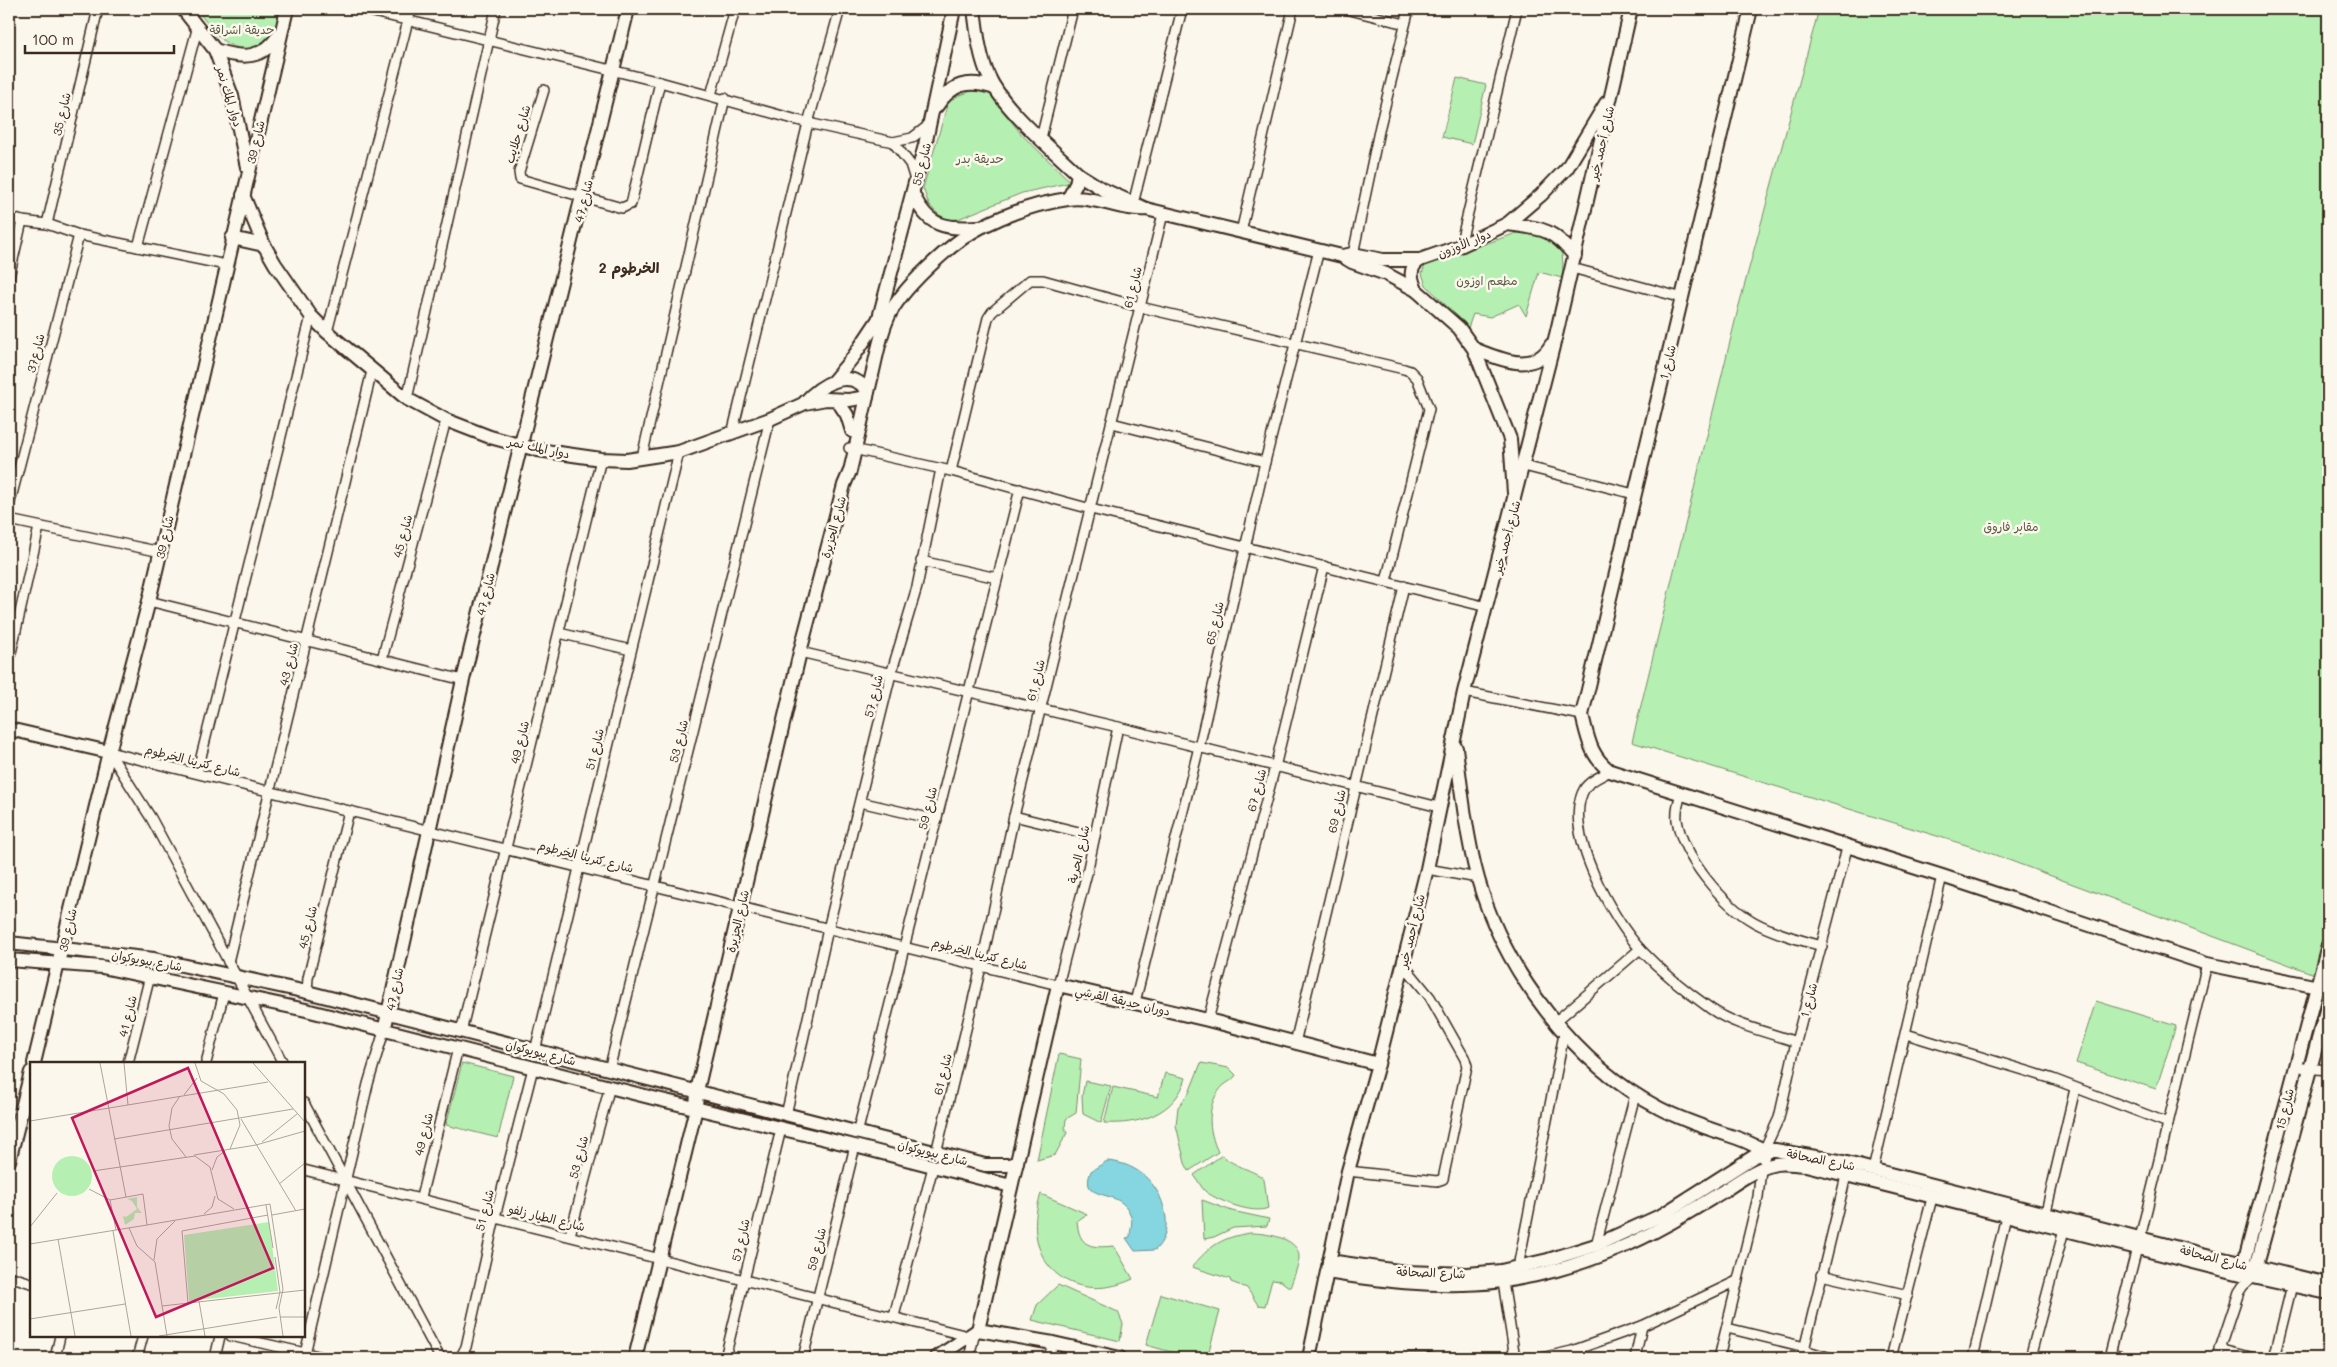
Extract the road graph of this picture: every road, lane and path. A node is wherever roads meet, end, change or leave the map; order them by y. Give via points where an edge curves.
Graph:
1 (98, 9) edge
2 (183, 9) edge
3 (287, 9) edge
4 (361, 9) edge
5 (411, 9) edge
6 (496, 9) edge
7 (628, 9) edge
8 (734, 9) edge
9 (840, 9) edge
10 (954, 9) edge
11 (974, 9) edge
12 (1073, 9) edge
13 (1182, 9) edge
14 (1293, 9) edge
15 (1346, 9) edge
16 (1409, 9) edge
17 (1517, 9) edge
18 (1631, 9) edge
19 (1751, 9) edge
20 (408, 20) junction
21 (1405, 24) junction
22 (198, 26) junction
23 (283, 27) junction
24 (488, 39) junction
25 (215, 50) junction
26 (614, 70) junction
27 (660, 82) junction
28 (1614, 87) junction
29 (995, 88) junction
30 (544, 90) dead end
31 (711, 94) junction
32 (725, 98) junction
33 (931, 118) junction
34 (808, 123) junction
35 (1041, 138) junction
36 (893, 142) junction
37 (248, 172) junction
38 (1078, 174) junction
39 (915, 188) junction
40 (243, 196) junction
41 (584, 197) junction
42 (1068, 199) junction
43 (1133, 206) junction
44 (1163, 214) junction
45 (9, 216) edge
46 (22, 221) junction
47 (47, 224) junction
48 (1507, 224) junction
49 (980, 227) junction
50 (1241, 232) junction
51 (79, 235) junction
52 (232, 238) junction
53 (264, 245) junction
54 (1460, 246) junction
55 (138, 247) junction
56 (1318, 250) junction
57 (1349, 257) junction
58 (1420, 260) junction
59 (1574, 262) junction
60 (226, 265) junction
61 (9, 277) edge
62 (1416, 290) junction
63 (1683, 298) junction
64 (1140, 307) junction
65 (311, 316) junction
66 (883, 318) junction
67 (327, 332) junction
68 (1557, 332) junction
69 (1295, 344) junction
70 (1474, 349) junction
71 (372, 371) junction
72 (833, 381) junction
73 (864, 393) junction
74 (407, 399) junction
75 (837, 400) junction
76 (803, 404) junction
77 (770, 419) junction
78 (446, 420) junction
79 (1112, 423) junction
80 (852, 431) junction
81 (732, 434) junction
82 (522, 444) junction
83 (852, 448) junction
84 (679, 452) junction
85 (642, 458) junction
86 (601, 459) junction
87 (1265, 462) junction
88 (1524, 466) junction
89 (942, 469) junction
90 (951, 471) junction
91 (1020, 489) junction
92 (1634, 494) junction
93 (1515, 503) junction
94 (9, 506) edge
95 (1090, 509) junction
96 (9, 520) edge
97 (39, 526) junction
98 (1245, 546) junction
99 (160, 552) junction
100 (921, 561) junction
101 (1324, 566) junction
102 (997, 578) junction
103 (1386, 581) junction
104 (1404, 586) junction
105 (149, 601) junction
106 (1487, 607) junction
107 (235, 622) junction
108 (558, 633) junction
109 (306, 640) junction
110 (631, 650) junction
111 (800, 652) junction
112 (382, 659) junction
113 (9, 662) edge
114 (891, 674) junction
115 (463, 680) junction
116 (1464, 692) junction
117 (970, 693) junction
118 (1041, 709) junction
119 (1582, 715) junction
120 (1118, 727) junction
121 (9, 729) edge
122 (1454, 738) junction
123 (1199, 747) junction
124 (109, 752) junction
125 (1275, 767) junction
126 (1610, 772) junction
127 (197, 773) junction
128 (1355, 787) junction
129 (270, 791) junction
130 (1680, 794) junction
131 (860, 802) junction
132 (1439, 807) junction
133 (349, 811) junction
134 (1014, 816) junction
135 (937, 820) junction
136 (428, 830) junction
137 (1095, 836) junction
138 (1847, 848) junction
139 (506, 849) junction
140 (579, 867) junction
141 (1427, 868) junction
142 (1942, 876) junction
143 (1478, 878) junction
144 (654, 886) junction
145 (740, 907) junction
146 (828, 929) junction
147 (9, 943) edge
148 (1822, 946) junction
149 (905, 948) junction
150 (1640, 948) junction
151 (62, 949) junction
152 (2327, 951) edge
153 (9, 960) edge
154 (228, 962) junction
155 (59, 964) junction
156 (1403, 964) junction
157 (2207, 964) junction
158 (981, 967) junction
159 (150, 976) junction
160 (236, 977) junction
161 (2295, 984) junction
162 (1058, 986) junction
163 (2322, 988) edge
164 (306, 992) junction
165 (224, 993) junction
166 (247, 997) junction
167 (1135, 1002) junction
168 (2328, 1003) edge
169 (388, 1014) junction
170 (1208, 1020) junction
171 (1555, 1022) junction
172 (384, 1031) junction
173 (461, 1032) junction
174 (1564, 1034) junction
175 (1906, 1034) junction
176 (1796, 1042) junction
177 (1295, 1043) junction
178 (458, 1048) junction
179 (535, 1051) junction
180 (34, 1062) edge
181 (128, 1062) edge
182 (206, 1062) edge
183 (282, 1062) edge
184 (1378, 1064) junction
185 (533, 1068) junction
186 (2294, 1068) junction
187 (2309, 1068) junction
188 (609, 1070) junction
189 (2328, 1070) edge
190 (30, 1082) edge
191 (610, 1086) junction
192 (2075, 1089) junction
193 (697, 1090) junction
194 (1635, 1095) junction
195 (28, 1101) edge
196 (305, 1105) edge
197 (696, 1108) junction
198 (786, 1115) junction
199 (2168, 1123) junction
200 (781, 1129) junction
201 (856, 1140) junction
202 (1764, 1150) junction
203 (936, 1153) junction
204 (9, 1161) edge
205 (1017, 1163) junction
206 (933, 1167) junction
207 (1761, 1169) junction
208 (305, 1170) edge
209 (1873, 1170) junction
210 (1348, 1171) junction
211 (1846, 1176) junction
212 (345, 1180) junction
213 (1011, 1186) junction
214 (420, 1198) junction
215 (1932, 1198) junction
216 (2006, 1216) junction
217 (495, 1217) junction
218 (2044, 1219) junction
219 (2064, 1230) junction
220 (570, 1235) junction
221 (2139, 1243) junction
222 (1596, 1245) junction
223 (660, 1258) junction
224 (1328, 1266) junction
225 (1518, 1267) junction
226 (2248, 1274) junction
227 (1821, 1275) junction
228 (9, 1276) edge
229 (743, 1279) junction
230 (1738, 1281) junction
231 (1503, 1282) junction
232 (30, 1283) edge
233 (2328, 1284) edge
234 (2292, 1285) junction
235 (2328, 1293) edge
236 (1908, 1295) junction
237 (817, 1296) junction
238 (894, 1316) junction
239 (1642, 1326) junction
240 (1727, 1328) junction
241 (974, 1333) junction
242 (60, 1337) edge
243 (143, 1337) edge
244 (220, 1337) edge
245 (235, 1337) edge
246 (1053, 1343) junction
247 (1804, 1352) edge
248 (2218, 1354) edge
249 (305, 1356) edge
250 (2109, 1356) edge
251 (54, 1358) edge
252 (137, 1358) edge
253 (214, 1358) edge
254 (327, 1358) edge
255 (440, 1358) edge
256 (460, 1358) edge
257 (636, 1358) edge
258 (725, 1358) edge
259 (803, 1358) edge
260 (936, 1358) edge
261 (969, 1358) edge
262 (1049, 1358) edge
263 (1120, 1358) edge
264 (1309, 1358) edge
265 (1409, 1358) edge
266 (1430, 1358) edge
267 (1515, 1358) edge
268 (1541, 1358) edge
269 (1635, 1358) edge
270 (1719, 1358) edge
271 (1831, 1358) edge
272 (1891, 1358) edge
273 (1973, 1358) edge
274 (2030, 1358) edge
275 (2128, 1358) edge
276 (2254, 1358) edge
277 (2274, 1358) edge

1 - 47 street, شارع 35
2 - 22 street, دوار المك نمر
3 - 23 street, شارع 39
4 - 20 street
5 - 20 street
6 - 24 street
7 - 26 street, شارع 47
8 - 31 street
9 - 34 street
10 - 33 street, شارع 55
11 - 29 street via 984,65
12 - 35 street
13 - 43 street
14 - 50 street
15 - 21 street
16 - 21 street
17 - 54 street
18 - 28 street, شارع أحمد خير
19 - 63 street, شارع 1
20 - 24 street
20 - 67 street
21 - 57 street
22 - 25 street, دوار المك نمر
22 - 55 street
23 - 25 street via 268,47 256,54 242,58
23 - 37 street, شارع 39
24 - 26 street
24 - 74 street
25 - 37 street, دوار المك نمر via 232,96
26 - 27 street
26 - 41 street, شارع 47
27 - 31 street
27 - 41 street via 631,204 622,208
28 - 48 street, دوار الأوزون via 1567,168
28 - 59 street, شارع أحمد خير
29 - 33 street via 979,83 957,86 942,97
29 - 35 street
30 - 41 street, شارع حلايب via 521,164 520,179
31 - 32 street
32 - 34 street
32 - 85 street
33 - 36 street via 912,138
33 - 39 street, شارع 55
34 - 36 street
34 - 81 street
35 - 38 street
36 - 39 street via 910,164
37 - 40 street, شارع 39
38 - 42 street
38 - 43 street
39 - 49 street via 926,216 943,227
39 - 66 street, شارع 55
40 - 52 street, شارع 39
40 - 53 street, دوار المك نمر
41 - 82 street, شارع 47
42 - 43 street
42 - 49 street via 1026,209
43 - 44 street
44 - 50 street
44 - 64 street, شارع 61
45 - 46 street
46 - 47 street
46 - 61 street
47 - 51 street
48 - 54 street, دوار الأوزون
48 - 59 street via 1547,231 1559,237
49 - 66 street via 924,273
50 - 56 street
51 - 55 street
51 - 94 street, شارع37
52 - 53 street
52 - 60 street, شارع 39
53 - 65 street, دوار المك نمر
54 - 58 street, دوار الأوزون
55 - 60 street
56 - 57 street
56 - 69 street, شارع 65
57 - 58 street, دوار الأوزون
57 - 62 street
58 - 62 street via 1412,270 1411,278
59 - 63 street
59 - 68 street, شارع أحمد خير
60 - 99 street, شارع 39
62 - 70 street via 1459,328
63 - 92 street, شارع 1
64 - 69 street
64 - 79 street, شارع 61
64 - 90 street via 1036,279 1030,280 992,312 986,325
65 - 67 street, دوار المك نمر
65 - 107 street
66 - 72 street, دوار المك نمر
66 - 73 street, شارع الجزيرة
67 - 71 street, دوار المك نمر
68 - 70 street via 1544,355 1530,361 1507,362
68 - 88 street, شارع أحمد خير
69 - 87 street, شارع 65
69 - 103 street via 1410,371 1417,378 1428,404
70 - 93 street via 1510,439
71 - 74 street, دوار المك نمر
71 - 109 street, شارع 43
72 - 73 street via 846,377
72 - 76 street, دوار المك نمر
73 - 75 street
73 - 80 street, شارع الجزيرة
73 - 83 street, شارع الجزيرة
74 - 78 street, دوار المك نمر
75 - 76 street
75 - 80 street
76 - 77 street, دوار المك نمر
77 - 81 street, دوار المك نمر
77 - 144 street, شارع 53
78 - 82 street, دوار المك نمر via 490,437
78 - 112 street, شارع 45
79 - 87 street
79 - 95 street, شارع 61
80 - 83 street, شارع الجزيرة
81 - 84 street, دوار المك نمر
82 - 86 street, دوار المك نمر via 538,450
82 - 115 street, شارع 47
83 - 89 street
83 - 111 street, شارع الجزيرة via 850,471
84 - 85 street, دوار المك نمر
84 - 110 street, شارع 51
85 - 86 street, دوار المك نمر
86 - 108 street, شارع 49
87 - 98 street, شارع 65
88 - 92 street
88 - 93 street, شارع أحمد خير
89 - 90 street
89 - 100 street, شارع 57
90 - 91 street
91 - 95 street
91 - 102 street, شارع 59
92 - 119 street, شارع 1
93 - 106 street, شارع أحمد خير
95 - 98 street
95 - 118 street, شارع 61
96 - 97 street
97 - 99 street
97 - 113 street
98 - 101 street
98 - 123 street, شارع 65
99 - 105 street, شارع 39
100 - 102 street
100 - 114 street, شارع 57 via 917,587
101 - 103 street
101 - 125 street, شارع 67
102 - 117 street, شارع 59
103 - 104 street
104 - 106 street
104 - 128 street, شارع 69
105 - 107 street
105 - 124 street, شارع 39
106 - 116 street, شارع أحمد خير
107 - 109 street
107 - 127 street
108 - 110 street
108 - 139 street, شارع 49
109 - 112 street
109 - 129 street, شارع 43
110 - 140 street, شارع 51
111 - 114 street
111 - 145 street, شارع الجزيرة
112 - 115 street
114 - 117 street
114 - 131 street, شارع 57
115 - 136 street, شارع 47
116 - 119 street
116 - 122 street, شارع أحمد خير
117 - 118 street
117 - 135 street, شارع 59
118 - 120 street
118 - 134 street, شارع 61
119 - 126 street via 1590,749
120 - 123 street
120 - 137 street, شارع الحرية
121 - 124 street
122 - 132 street, شارع أحمد خير
122 - 143 street
123 - 125 street
123 - 167 street, شارع 65
124 - 127 street, شارع كترينا الخرطوم
124 - 151 street, شارع 39
124 - 154 street via 151,818
125 - 128 street
125 - 170 street, شارع 67
126 - 130 street
126 - 150 street via 1586,786 1581,795 1580,835 1591,870 1610,905
127 - 129 street, شارع كترينا الخرطوم
128 - 132 street
128 - 177 street, شارع 69
129 - 133 street, شارع كترينا الخرطوم
129 - 154 street, شارع 43
130 - 138 street
130 - 148 street via 1676,811 1680,832 1695,864 1720,893 1753,922
131 - 135 street
131 - 146 street, شارع 57
132 - 141 street, شارع أحمد خير
133 - 136 street, شارع كترينا الخرطوم
133 - 164 street, شارع 45
134 - 137 street
134 - 158 street, شارع 61
135 - 149 street, شارع 59
136 - 139 street, شارع كترينا الخرطوم
136 - 169 street, شارع 47
137 - 162 street, شارع الحرية
138 - 142 street
138 - 148 street, شارع 1
139 - 140 street, شارع كترينا الخرطوم
139 - 173 street, شارع 49
140 - 144 street, شارع كترينا الخرطوم
140 - 179 street, شارع 51
141 - 143 street
141 - 156 street, شارع أحمد خير
142 - 157 street
142 - 175 street
143 - 171 street via 1492,917 1516,965
144 - 145 street, شارع كترينا الخرطوم
144 - 188 street, شارع 53
145 - 146 street, شارع كترينا الخرطوم
145 - 193 street, شارع الجزيرة
146 - 149 street, شارع كترينا الخرطوم
146 - 198 street, شارع 57
147 - 151 street, شارع بيويوكوان
148 - 176 street, شارع 1
149 - 158 street, شارع كترينا الخرطوم
149 - 201 street, شارع 59
150 - 171 street
150 - 176 street via 1712,1010
151 - 155 street, شارع 39
151 - 160 street, شارع بيويوكوان via 126,955
152 - 161 street via 2313,975
152 - 163 street, شارع 15
153 - 155 street, شارع بيويوكوان
154 - 160 street
155 - 159 street, شارع بيويوكوان via 102,966
155 - 180 street, شارع 39
156 - 184 street, شارع أحمد خير
156 - 210 street via 1430,997 1467,1066 1443,1178 1437,1181
157 - 161 street
157 - 199 street
158 - 162 street, شارع كترينا الخرطوم
158 - 203 street, شارع 61
159 - 165 street, شارع بيويوكوان
159 - 181 street, شارع 41
160 - 164 street, شارع بيويوكوان
160 - 166 street
161 - 163 street
162 - 167 street, دوران حديقة القرشي
162 - 205 street, دوران حديقة القرشي
163 - 186 street, شارع 15
164 - 169 street, شارع بيويوكوان
165 - 166 street, شارع بيويوكوان
165 - 182 street
166 - 172 street, شارع بيويوكوان
166 - 183 street
167 - 170 street, دوران حديقة القرشي
168 - 187 street, شارع 15
169 - 172 street, شارع 47
169 - 173 street, شارع بيويوكوان
170 - 177 street, دوران حديقة القرشي
171 - 174 street
172 - 178 street, شارع بيويوكوان
172 - 212 street, شارع 47
173 - 179 street, شارع بيويوكوان
174 - 194 street
174 - 225 street
175 - 192 street via 2053,1079
175 - 209 street
176 - 202 street, شارع 1 via 1779,1118
177 - 184 street, دوران حديقة القرشي
178 - 185 street, شارع بيويوكوان
178 - 214 street, شارع 49
179 - 188 street, شارع بيويوكوان
184 - 210 street
185 - 191 street, شارع بيويوكوان
185 - 217 street, شارع 51
186 - 187 street
186 - 226 street, شارع 15
187 - 189 street
187 - 226 street, شارع 15
188 - 193 street, شارع بيويوكوان
190 - 195 street
191 - 197 street, شارع بيويوكوان
191 - 220 street, شارع 53
192 - 199 street
192 - 218 street
193 - 197 street, شارع الجزيرة
193 - 198 street, شارع بيويوكوان
194 - 202 street via 1660,1109
194 - 222 street
195 - 204 street
196 - 212 street
197 - 200 street, شارع بيويوكوان
197 - 223 street, شارع الجزيرة
198 - 201 street, شارع بيويوكوان
199 - 221 street
200 - 201 street, شارع بيويوكوان
200 - 229 street, شارع 57
201 - 203 street, شارع بيويوكوان
201 - 206 street, شارع بيويوكوان
201 - 237 street, شارع 59
202 - 207 street
202 - 209 street, شارع الصحافة via 1820,1157
202 - 222 street, شارع الصحافة via 1662,1215
203 - 205 street, شارع بيويوكوان via 985,1165
205 - 213 street, دوران حديقة القرشي
206 - 213 street, شارع بيويوكوان
206 - 238 street
207 - 211 street, شارع الصحافة via 1789,1164
207 - 230 street via 1758,1197
207 - 231 street, شارع الصحافة via 1621,1248 1570,1268
208 - 212 street, شارع الطيار زلفو
209 - 218 street, شارع الصحافة
210 - 224 street
211 - 215 street, شارع الصحافة
211 - 227 street
212 - 214 street, شارع الطيار زلفو
212 - 249 street, شارع 47
212 - 255 street
213 - 241 street, دوران حديقة القرشي
214 - 217 street, شارع الطيار زلفو
215 - 216 street, شارع الصحافة
215 - 236 street
216 - 218 street, شارع الصحافة
216 - 273 street
217 - 220 street, شارع الطيار زلفو
217 - 256 street, شارع 51 via 466,1347
218 - 219 street, شارع الصحافة
218 - 221 street, شارع الصحافة
219 - 221 street, شارع الصحافة
219 - 274 street
220 - 223 street, شارع الطيار زلفو
221 - 226 street, شارع الصحافة
221 - 250 street
222 - 225 street, شارع الصحافة
223 - 229 street, شارع الطيار زلفو
223 - 257 street, شارع الجزيرة
224 - 225 street, شارع الصحافة via 1426,1274 1468,1274
224 - 231 street, شارع الصحافة via 1384,1281 1425,1285
224 - 264 street
226 - 233 street, شارع الصحافة
226 - 234 street, شارع الصحافة
226 - 248 street
227 - 236 street
227 - 247 street
228 - 232 street
229 - 237 street, شارع الطيار زلفو
229 - 258 street, شارع 57
230 - 239 street
230 - 240 street
231 - 267 street
234 - 235 street, شارع الصحافة
234 - 277 street
236 - 272 street
237 - 238 street, شارع الطيار زلفو
237 - 259 street, شارع 59
238 - 241 street, شارع الطيار زلفو
239 - 268 street via 1572,1351
239 - 269 street
240 - 247 street
240 - 270 street
241 - 246 street
241 - 260 street
241 - 261 street
242 - 251 street
243 - 252 street
244 - 253 street
245 - 249 street
246 - 262 street
246 - 263 street
247 - 271 street
248 - 276 street
249 - 254 street
250 - 275 street
265 - 266 street

